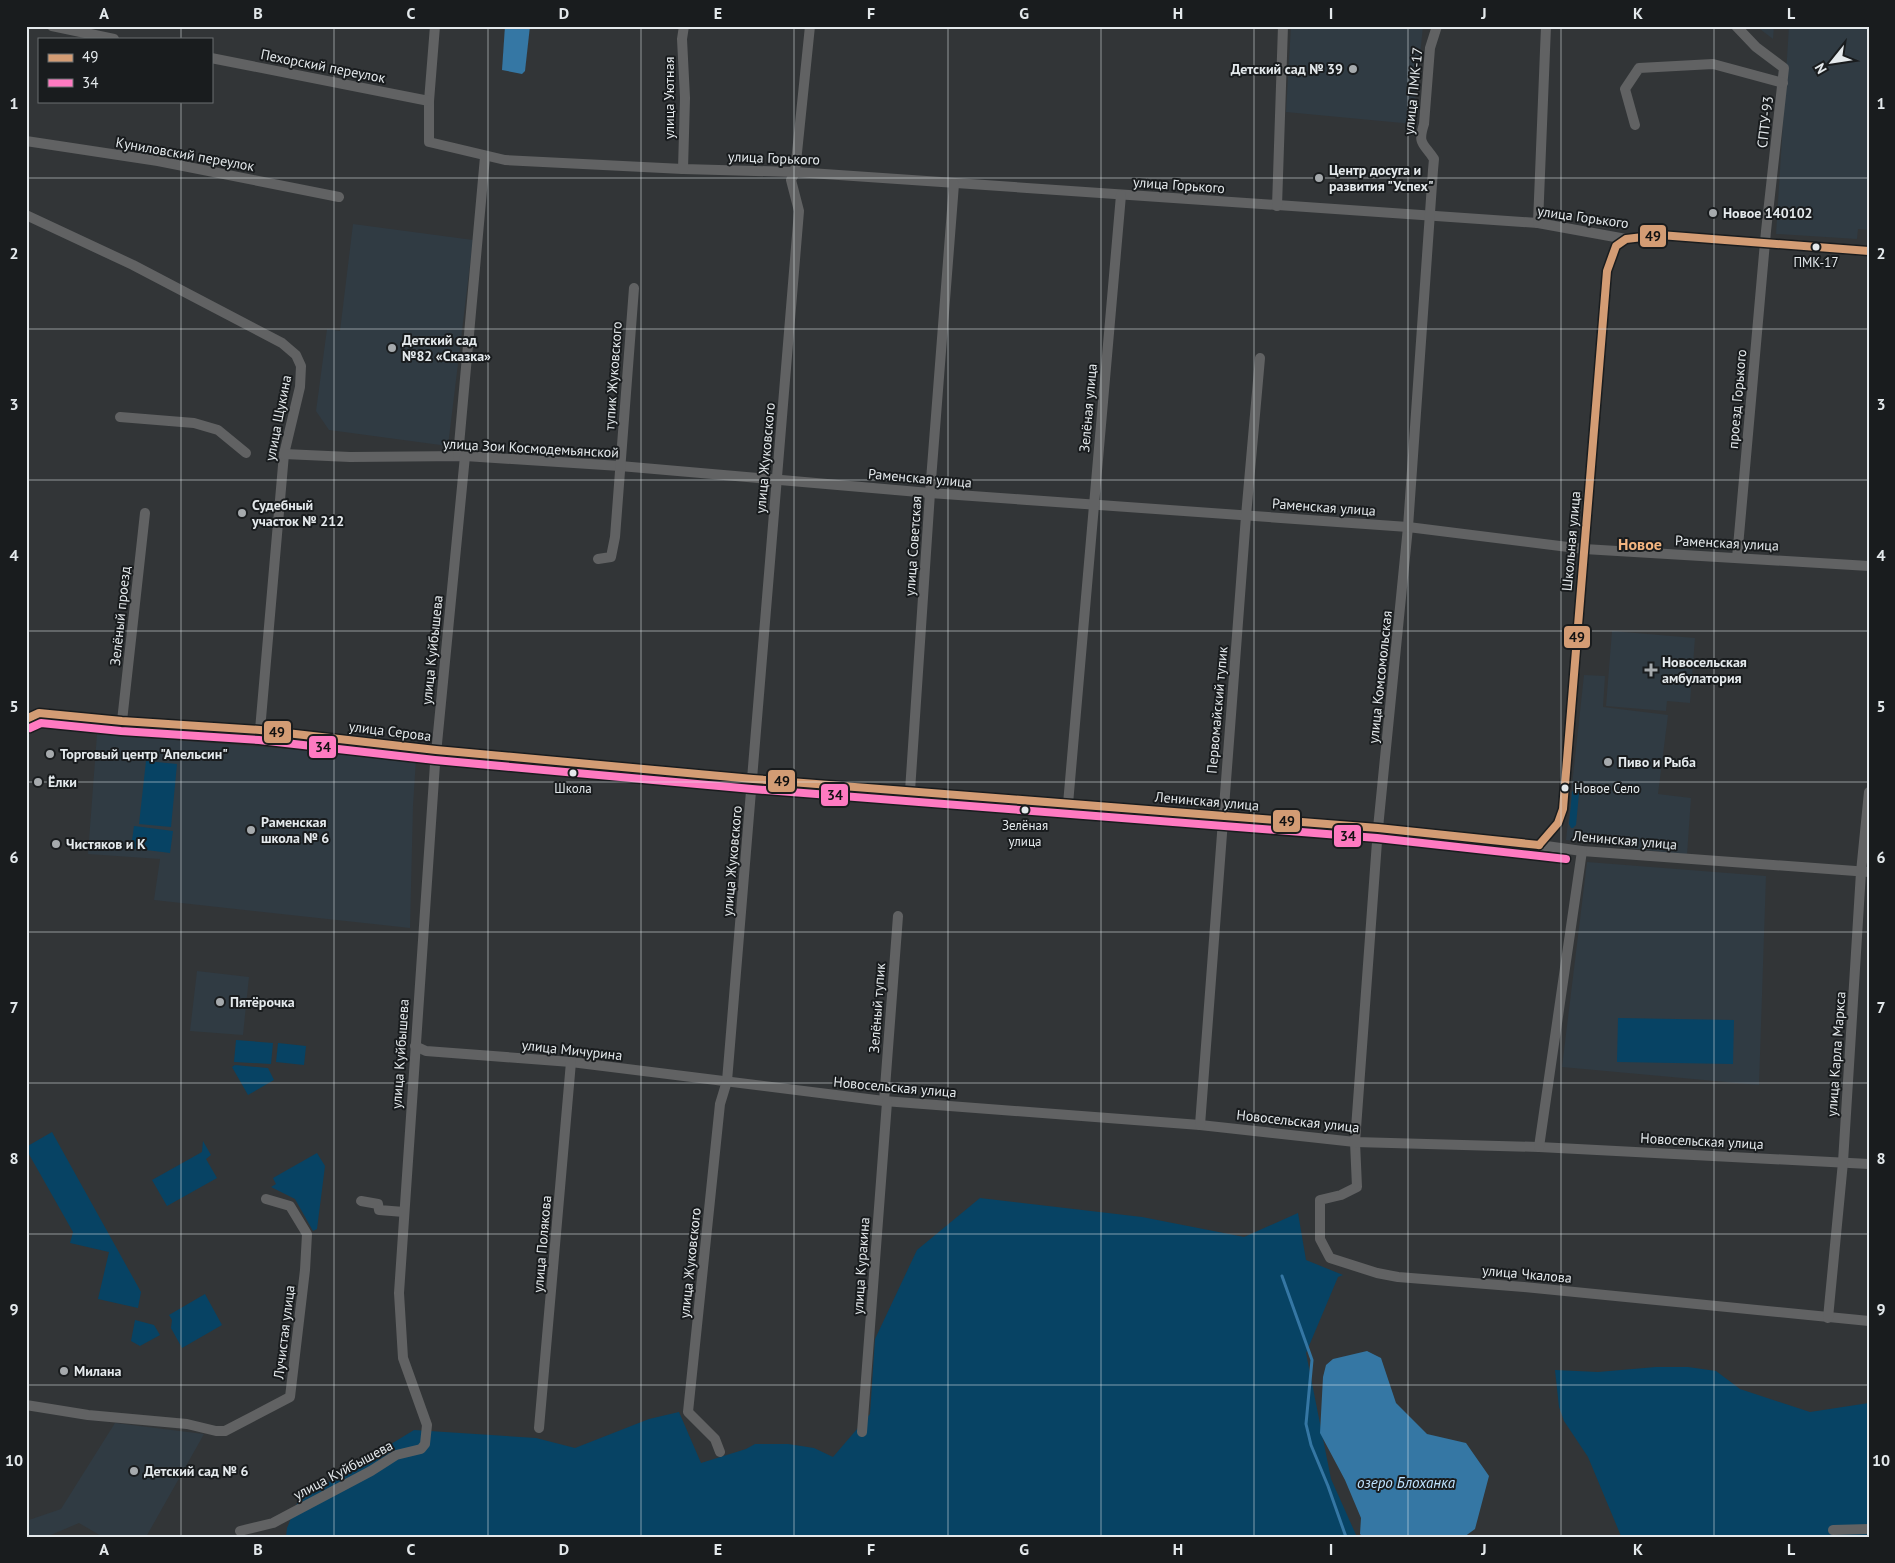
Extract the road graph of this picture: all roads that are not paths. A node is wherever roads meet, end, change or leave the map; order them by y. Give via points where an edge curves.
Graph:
1 (52, 26) edge
2 (435, 26) edge
3 (684, 26) edge
4 (810, 26) edge
5 (1283, 26) edge
6 (1437, 26) edge
7 (1546, 26) edge
8 (1736, 26) edge
9 (109, 38) edge
10 (212, 58) edge
11 (1783, 83) junction
12 (429, 102) junction
13 (1635, 125) dead end
14 (26, 141) edge
15 (485, 157) junction
16 (683, 169) junction
17 (795, 172) junction
18 (954, 184) junction
19 (1121, 195) junction
20 (339, 197) dead end
21 (1277, 206) junction
22 (26, 215) edge
23 (1429, 215) junction
24 (1538, 224) junction
25 (1626, 239) junction
26 (1765, 244) junction
27 (1869, 251) edge
28 (634, 288) dead end
29 (1260, 358) dead end
30 (120, 418) dead end
31 (246, 453) dead end
32 (284, 454) junction
33 (462, 456) junction
34 (620, 466) junction
35 (777, 480) junction
36 (930, 493) junction
37 (1093, 504) junction
38 (145, 513) dead end
39 (1246, 516) junction
40 (1408, 527) junction
41 (1584, 549) junction
42 (1737, 558) junction
43 (598, 559) dead end
44 (1869, 566) edge
45 (26, 719) edge
46 (122, 721) junction
47 (260, 730) junction
48 (436, 750) junction
49 (752, 779) junction
50 (910, 791) junction
51 (1869, 792) edge
52 (1068, 804) junction
53 (1223, 816) junction
54 (1378, 828) junction
55 (1539, 845) junction
56 (1582, 851) junction
57 (1865, 872) edge
58 (898, 916) dead end
59 (415, 1046) junction
60 (572, 1062) junction
61 (727, 1081) junction
62 (885, 1102) junction
63 (1200, 1124) junction
64 (1355, 1142) junction
65 (1540, 1147) junction
66 (1843, 1162) junction
67 (1869, 1164) edge
68 (266, 1199) dead end
69 (361, 1201) dead end
70 (404, 1212) junction
71 (1828, 1318) junction
72 (1869, 1321) edge
73 (26, 1404) edge
74 (539, 1428) dead end
75 (862, 1432) dead end
76 (720, 1452) dead end
77 (1869, 1529) edge
78 (1833, 1530) dead end
79 (240, 1532) dead end

1 - 9 street
2 - 12 street
3 - 16 street, улица Уютная
4 - 17 street, улица Жуковского
5 - 21 street
6 - 23 street, улица ПМК-17 via 1430,48 1424,124 1420,134 1420,142 1434,159
7 - 24 street
8 - 11 street, СПТУ-93 via 1756,47 1784,68
10 - 12 street, Пехорский переулок
11 - 13 street via 1713,64 1639,68 1625,89
11 - 26 street, СПТУ-93
12 - 15 street, улица Горького via 429,142
14 - 20 street, Куниловский переулок via 158,161
15 - 16 street, улица Горького
15 - 33 street
16 - 17 street, улица Горького
17 - 18 street, улица Горького
17 - 35 street, улица Жуковского via 791,180 799,211
18 - 19 street, улица Горького
18 - 36 street, улица Советская
19 - 21 street, улица Горького
19 - 37 street, Зелёная улица
21 - 23 street, улица Горького
22 - 32 street, улица Щукина via 133,265 282,342 296,355 301,366 300,387
23 - 24 street, улица Горького
23 - 40 street, улица Комсомольская
24 - 25 street, улица Горького
25 - 26 street, улица Горького via 1660,235
25 - 41 street, Школьная улица via 1616,246 1607,271
26 - 27 street, улица Горького
26 - 42 street, проезд Горького
28 - 34 street, тупик Жуковского
29 - 39 street, Первомайский тупик
30 - 31 street via 194,423 218,430
32 - 33 street, улица Зои Космодемьянской
32 - 47 street, улица Щукина
33 - 34 street, улица Зои Космодемьянской
33 - 48 street, улица Куйбышева
34 - 35 street, улица Зои Космодемьянской
34 - 43 street, тупик Жуковского via 616,537 611,557
35 - 36 street, Раменская улица
35 - 49 street, улица Жуковского
36 - 37 street, Раменская улица
36 - 50 street, улица Советская
37 - 39 street, Раменская улица
37 - 52 street, Зелёная улица
38 - 46 street, Зелёный проезд
39 - 40 street, Раменская улица
39 - 53 street, Первомайский тупик
40 - 41 street, Раменская улица
40 - 54 street, улица Комсомольская
41 - 42 street, Раменская улица
41 - 55 street, Школьная улица via 1563,809 1558,823
42 - 44 street, Раменская улица
45 - 46 street, улица Серова via 39,713
46 - 47 street, улица Серова
47 - 48 street, улица Серова
48 - 49 street, улица Серова
48 - 59 street, улица Куйбышева
49 - 50 street, Ленинская улица
49 - 61 street, улица Жуковского
50 - 52 street, Ленинская улица
51 - 57 street, улица Карла Маркса
52 - 53 street, Ленинская улица
53 - 54 street, Ленинская улица
53 - 63 street, Первомайский тупик
54 - 55 street, Ленинская улица
54 - 64 street, улица Комсомольская
55 - 56 street, Ленинская улица
56 - 57 street, Ленинская улица
56 - 65 street
57 - 66 street, улица Карла Маркса
58 - 62 street, Зелёный тупик
59 - 60 street, улица Мичурина via 426,1051
59 - 70 street, улица Куйбышева
60 - 61 street, улица Мичурина
60 - 74 street, улица Полякова
61 - 62 street, Новосельская улица
61 - 76 street, улица Жуковского via 720,1104 688,1412 716,1439
62 - 63 street, Новосельская улица
62 - 75 street, улица Куракина
63 - 64 street, Новосельская улица
64 - 65 street, Новосельская улица
64 - 71 street, улица Чкалова via 1357,1187 1320,1200 1320,1239 1330,1258 1398,1278 1524,1287
65 - 66 street, Новосельская улица
66 - 67 street, Новосельская улица
66 - 71 street, улица Карла Маркса
68 - 73 street, Лучистая улица via 290,1206 307,1234 290,1397 226,1431 88,1415
69 - 70 street via 378,1204 379,1210
70 - 79 street, улица Куйбышева via 399,1293 403,1358 428,1425 425,1444 421,1449 396,1455 273,1523
71 - 72 street, улица Чкалова
77 - 78 street

